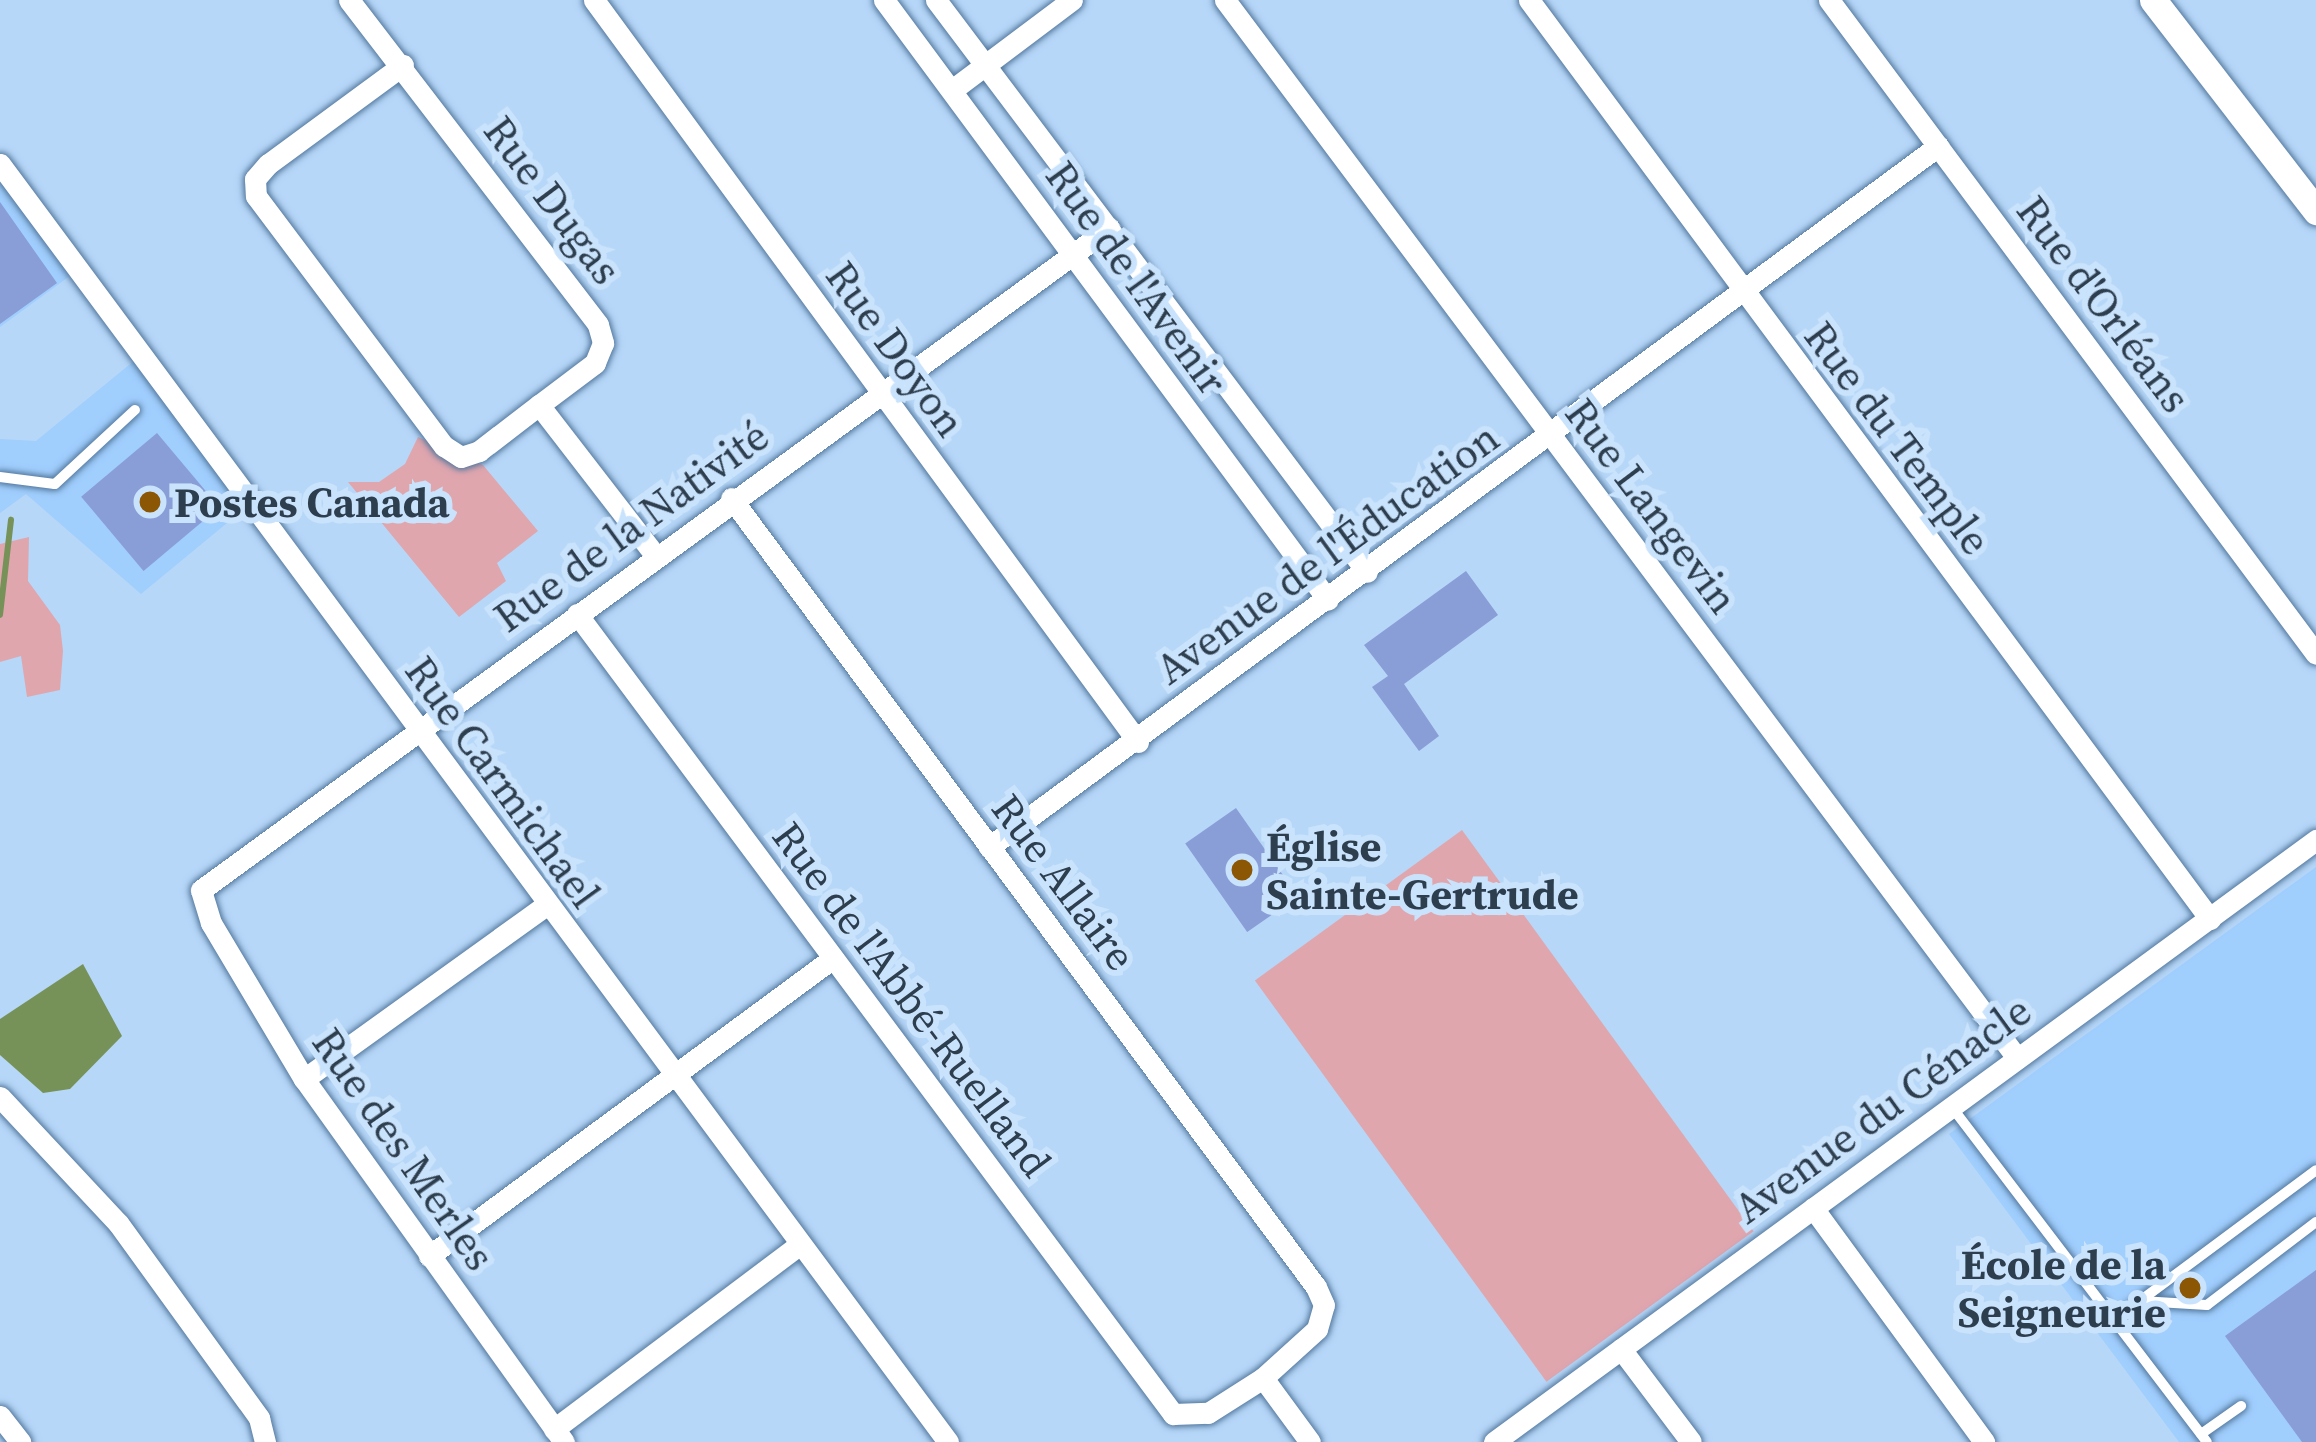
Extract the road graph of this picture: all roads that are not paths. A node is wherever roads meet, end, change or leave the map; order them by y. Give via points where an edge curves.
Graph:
1 (349, 0) edge
2 (594, 0) edge
3 (884, 0) edge
4 (936, 0) edge
5 (1072, 0) edge
6 (1225, 0) edge
7 (1528, 0) edge
8 (1829, 0) edge
9 (2153, 0) edge
10 (403, 65) junction
11 (986, 66) junction
12 (952, 90) junction
13 (1938, 146) junction
14 (0, 164) edge
15 (2316, 211) edge
16 (1109, 228) junction
17 (1071, 257) junction
18 (1740, 293) junction
19 (880, 394) junction
20 (539, 405) junction
21 (135, 410) dead end
22 (1551, 436) junction
23 (0, 478) edge
24 (731, 498) junction
25 (655, 555) junction
26 (1367, 572) junction
27 (1328, 600) junction
28 (577, 614) junction
29 (2316, 654) edge
30 (417, 731) junction
31 (1138, 742) junction
32 (2316, 840) edge
33 (989, 847) junction
34 (201, 890) joint
35 (546, 905) junction
36 (2210, 919) junction
37 (832, 958) junction
38 (2017, 1058) junction
39 (669, 1074) junction
40 (304, 1079) junction
41 (0, 1096) edge
42 (1951, 1106) junction
43 (8, 1120) edge
44 (2316, 1170) edge
45 (1813, 1208) junction
46 (2316, 1222) edge
47 (799, 1245) junction
48 (429, 1256) junction
49 (2141, 1301) junction
50 (2116, 1318) junction
51 (1621, 1349) junction
52 (1264, 1378) junction
53 (2241, 1406) dead end
54 (0, 1416) edge
55 (559, 1436) edge
56 (2204, 1438) edge
57 (20, 1442) edge
58 (265, 1442) edge
59 (948, 1442) edge
60 (1310, 1442) edge
61 (1494, 1442) edge
62 (1691, 1442) edge
63 (1984, 1442) edge

1 - 10 street, Rue Dugas
2 - 19 street, Rue Doyon
3 - 12 street, Rue de l'Avenir
4 - 11 street, Rue de l'Avenir
5 - 11 street
6 - 22 street, Rue Langevin
7 - 18 street, Rue du Temple
8 - 13 street, Rue d'Orléans
9 - 15 street
10 - 20 street, Rue Dugas via 598,325 596,363
10 - 20 street via 268,164 255,179 256,196 444,446 461,457 479,451
11 - 12 street
11 - 16 street, Rue de l'Avenir
12 - 17 street, Rue de l'Avenir
13 - 18 street, Avenue de l'Éducation
13 - 29 street, Rue d'Orléans
14 - 30 street, Rue Carmichael
16 - 17 street, Rue de la Nativité
16 - 26 street, Rue de l'Avenir
17 - 19 street, Rue de la Nativité
17 - 27 street, Rue de l'Avenir
18 - 22 street, Avenue de l'Éducation
18 - 36 street, Rue du Temple
19 - 24 street, Rue de la Nativité
19 - 31 street, Rue Doyon
20 - 25 street
21 - 23 lane via 55,484
22 - 26 street, Avenue de l'Éducation
22 - 38 street, Rue Langevin
24 - 25 street, Rue de la Nativité
24 - 33 street, Rue Allaire
25 - 28 street, Rue de la Nativité
26 - 27 street, Avenue de l'Éducation
27 - 31 street, Avenue de l'Éducation
28 - 30 street, Rue de la Nativité
28 - 37 street, Rue de l'Abbé-Ruelland
30 - 34 street, Rue de la Nativité
30 - 35 street, Rue Carmichael
31 - 33 street, Avenue de l'Éducation
32 - 36 street, Avenue du Cénacle
33 - 52 street, Rue Allaire via 1316,1287 1324,1316
34 - 40 street, Rue des Merles via 211,923
35 - 39 street, Rue Carmichael
35 - 40 street
36 - 38 street, Avenue du Cénacle
37 - 39 street
37 - 52 street, Rue de l'Abbé-Ruelland via 1173,1414 1191,1419
38 - 42 street, Avenue du Cénacle
39 - 47 street, Rue Carmichael
39 - 48 street
40 - 48 street, Rue des Merles
41 - 43 street
42 - 45 street, Avenue du Cénacle
42 - 50 lane
43 - 58 street via 118,1223 259,1418
44 - 49 lane
45 - 51 street, Avenue du Cénacle
45 - 63 street
46 - 49 lane via 2206,1305
47 - 55 street
47 - 59 street, Rue Carmichael
48 - 55 street, Rue des Merles
49 - 50 lane
50 - 56 lane
51 - 61 street, Avenue du Cénacle
51 - 62 street
52 - 60 street
53 - 56 lane
54 - 57 street

